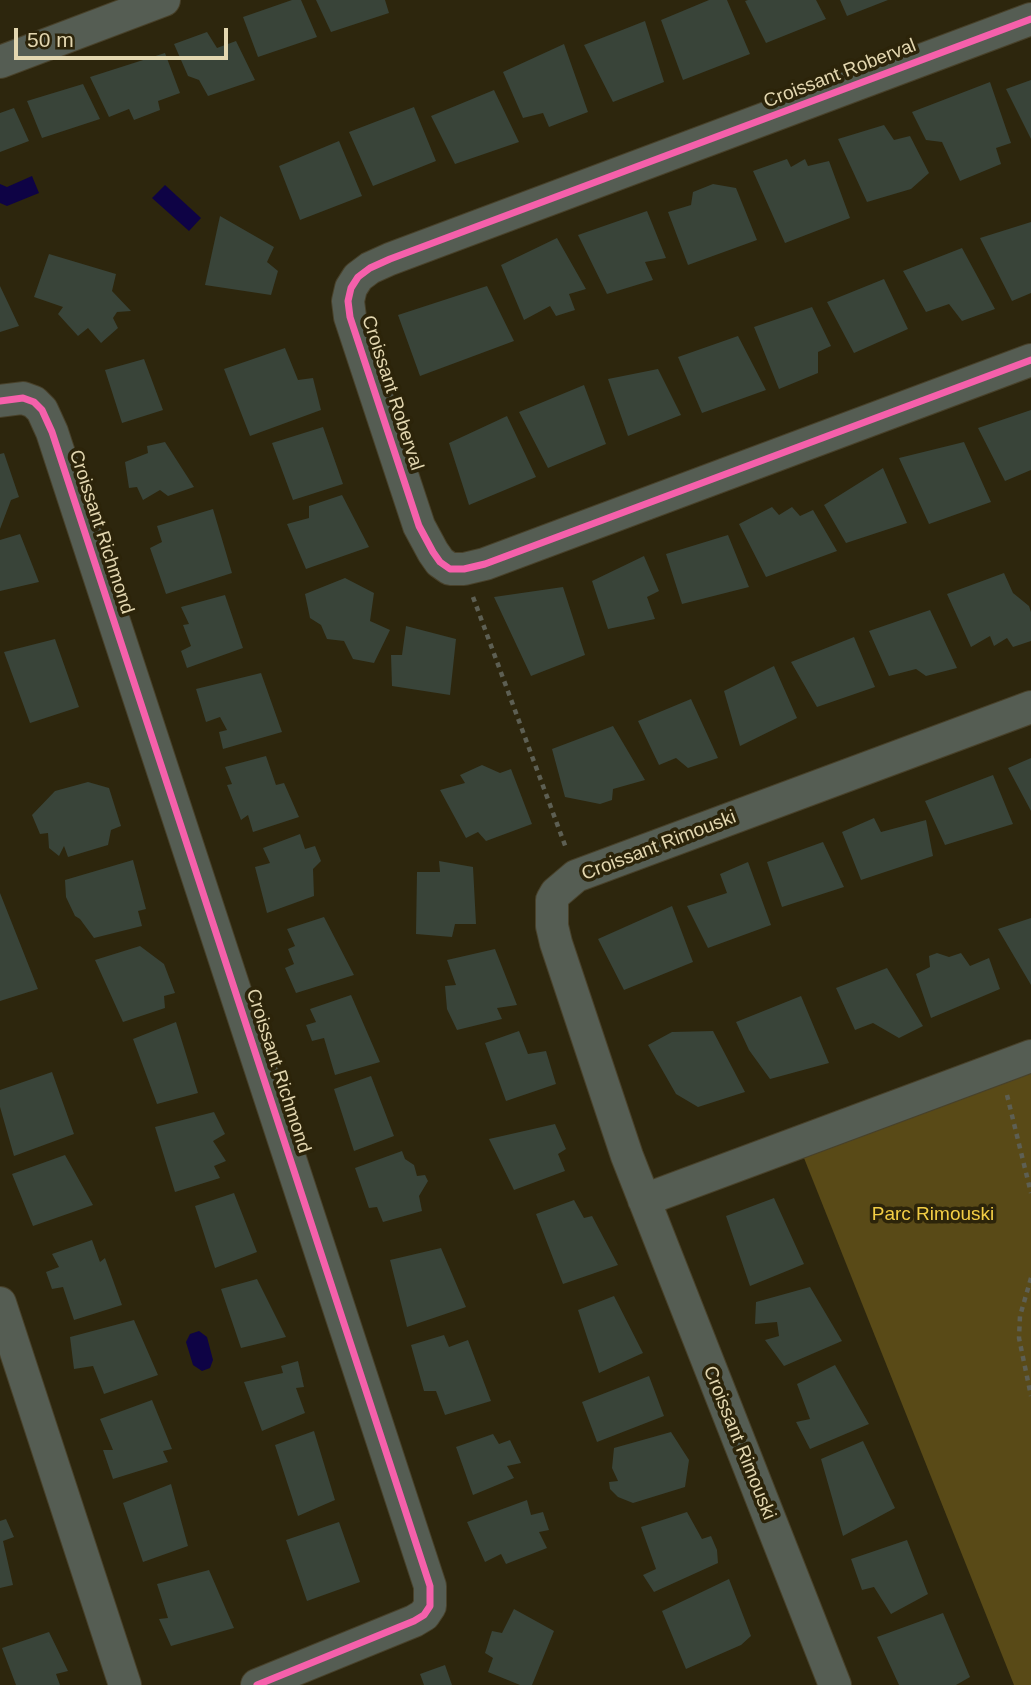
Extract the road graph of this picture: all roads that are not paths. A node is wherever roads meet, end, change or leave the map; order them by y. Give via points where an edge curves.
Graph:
1 (164, 0) edge
2 (1031, 19) edge
3 (0, 62) edge
4 (1031, 360) edge
5 (0, 401) edge
6 (1031, 707) edge
7 (1031, 1056) edge
8 (644, 1200) junction
9 (0, 1303) edge
10 (125, 1685) edge
11 (257, 1685) edge
12 (835, 1685) edge

1 - 3 street
2 - 4 street, Croissant Roberval via 390,259 358,277 348,301 419,526 440,562 450,569 485,564
5 - 11 street, Croissant Richmond via 23,398 34,402 47,420 430,1586 430,1606 414,1621
6 - 8 street, Croissant Rimouski via 576,876 556,893 551,910 556,943
7 - 8 street
8 - 12 street, Croissant Rimouski
9 - 10 street

